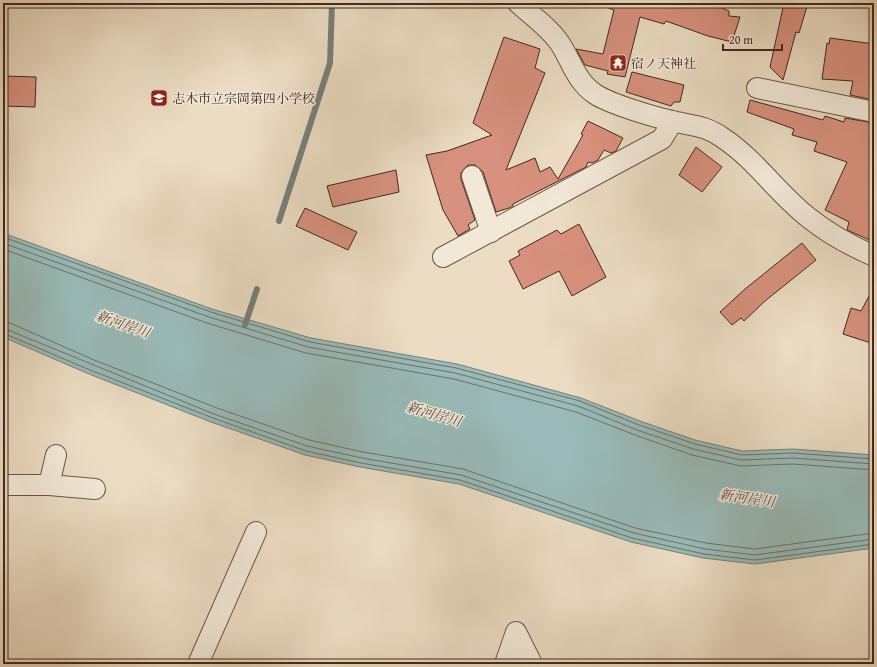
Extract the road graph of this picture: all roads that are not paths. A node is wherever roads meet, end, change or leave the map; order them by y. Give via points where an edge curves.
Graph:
1 (518, 3) edge
2 (757, 88) dead end
3 (874, 112) edge
4 (673, 121) junction
5 (472, 176) dead end
6 (491, 232) junction
7 (874, 256) edge
8 (443, 258) dead end
9 (56, 455) dead end
10 (3, 485) edge
11 (49, 485) junction
12 (95, 489) dead end
13 (256, 532) dead end
14 (198, 664) edge
15 (505, 664) edge
16 (532, 664) edge

1 - 4 street via 561,45 582,84 603,98
2 - 3 street
4 - 6 street via 662,139
4 - 7 street via 711,130 724,138 758,167 808,218 832,235
5 - 6 street
6 - 8 street
9 - 11 street
10 - 11 street
11 - 12 street
13 - 14 street
15 - 16 street via 516,632

